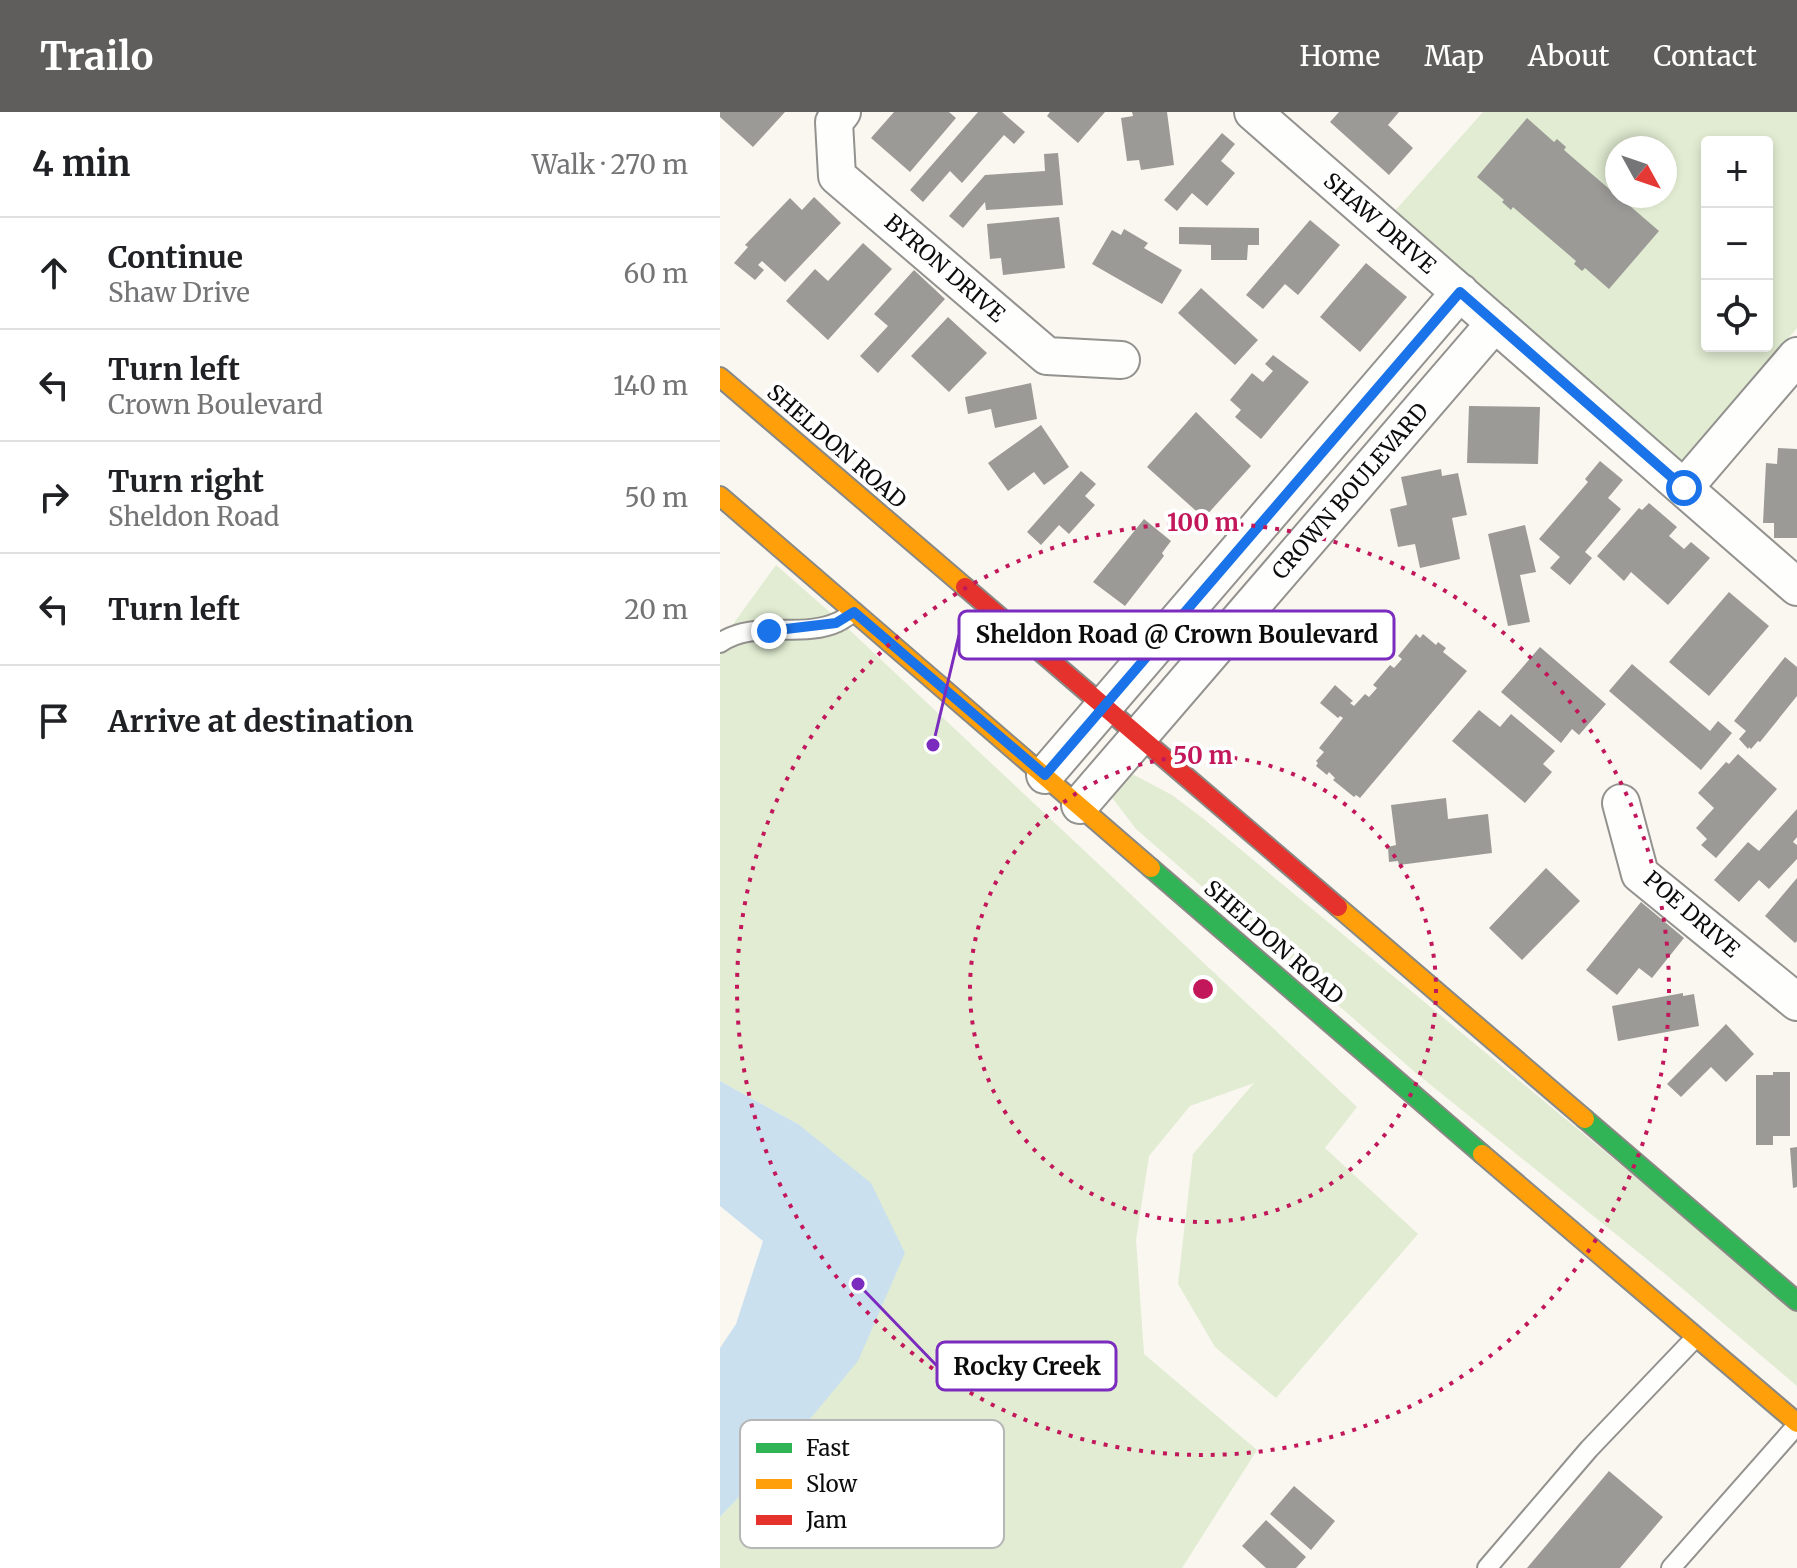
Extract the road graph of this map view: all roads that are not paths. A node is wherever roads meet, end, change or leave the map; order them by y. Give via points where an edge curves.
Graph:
1 (842, 112) edge
2 (1268, 117) edge
3 (1460, 292) junction
4 (1495, 323) junction
5 (1797, 356) edge
6 (1121, 360) dead end
7 (720, 377) edge
8 (1684, 488) junction
9 (720, 496) edge
10 (1797, 587) edge
11 (854, 612) junction
12 (720, 643) edge
13 (1103, 708) junction
14 (1138, 738) junction
15 (1045, 775) junction
16 (1621, 803) dead end
17 (1080, 805) junction
18 (1797, 1002) edge
19 (1797, 1301) edge
20 (1695, 1338) junction
21 (1797, 1424) edge
22 (1487, 1568) edge
23 (1671, 1568) edge

1 - 6 street, BYRON DRIVE via 834,122 837,176 1047,356
2 - 3 street, SHAW DRIVE
3 - 4 street, SHAW DRIVE
3 - 13 street, CROWN BOULEVARD
4 - 8 street, SHAW DRIVE
4 - 14 street, CROWN BOULEVARD
5 - 8 street
7 - 13 main road, SHELDON ROAD
8 - 10 street, SHAW DRIVE
9 - 11 main road, SHELDON ROAD
11 - 12 lane via 836,623 748,631
11 - 15 main road, SHELDON ROAD
13 - 14 main road, SHELDON ROAD
13 - 15 street, CROWN BOULEVARD
14 - 17 street, CROWN BOULEVARD
14 - 19 main road, SHELDON ROAD
15 - 17 main road, SHELDON ROAD
16 - 18 street, POE DRIVE via 1640,874
17 - 20 main road, SHELDON ROAD
20 - 21 main road, SHELDON ROAD
20 - 22 lane via 1589,1449
21 - 23 lane

